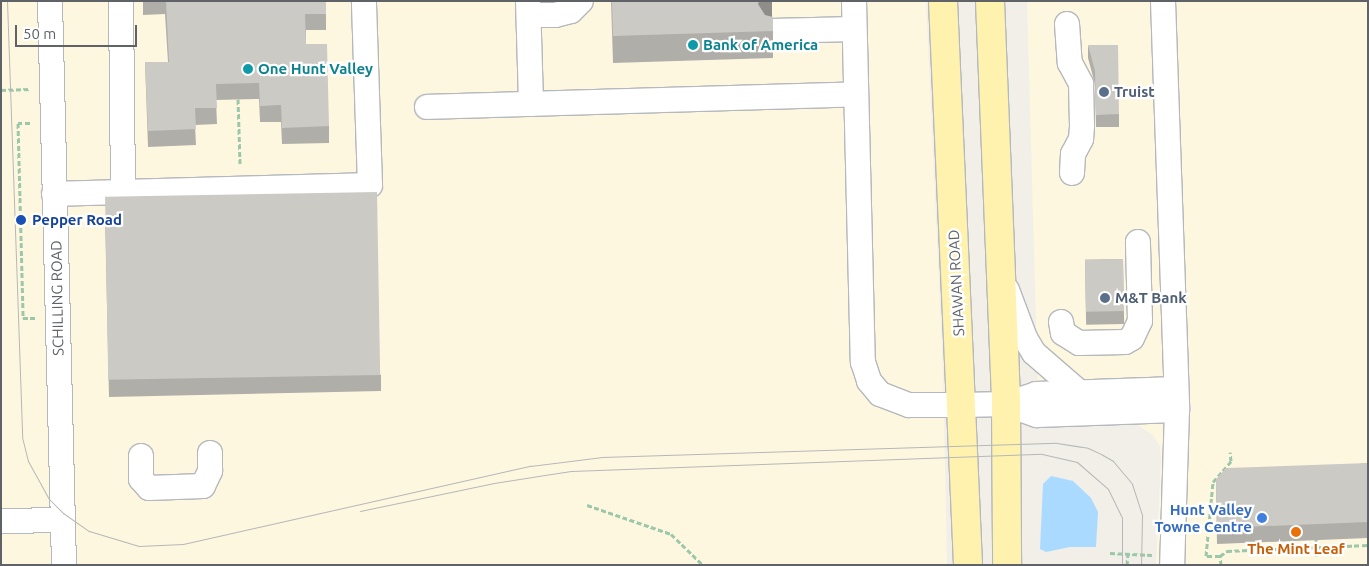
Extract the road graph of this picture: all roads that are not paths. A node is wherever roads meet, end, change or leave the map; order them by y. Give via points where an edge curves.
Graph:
1 (50, 1) edge
2 (121, 1) edge
3 (364, 1) edge
4 (581, 1) edge
5 (854, 1) edge
6 (943, 1) edge
7 (990, 1) edge
8 (1164, 1) edge
9 (529, 8) edge
10 (1067, 24) dead end
11 (854, 29) junction
12 (772, 31) edge
13 (856, 94) junction
14 (531, 104) junction
15 (427, 107) dead end
16 (1072, 173) dead end
17 (124, 192) junction
18 (54, 194) junction
19 (1138, 242) dead end
20 (1000, 272) junction
21 (1061, 322) dead end
22 (1079, 392) junction
23 (1176, 400) junction
24 (1006, 404) junction
25 (961, 405) junction
26 (210, 454) dead end
27 (141, 456) dead end
28 (63, 520) junction
29 (1, 521) edge
30 (1162, 560) edge
31 (64, 565) edge
32 (968, 565) edge
33 (1007, 565) edge

1 - 18 street, SCHILLING ROAD
2 - 17 street
3 - 17 street via 370,185
4 - 9 street via 571,11 563,13
5 - 11 street
6 - 25 main road, SHAWAN ROAD
7 - 20 main road
8 - 23 street
9 - 14 street
10 - 16 street via 1070,63 1081,84 1081,138 1073,154
11 - 12 street
11 - 13 street
13 - 14 street
13 - 25 street via 863,362 869,381 892,402
14 - 15 street
17 - 18 street
18 - 28 street, SCHILLING ROAD
19 - 21 street via 1140,321 1132,338 1125,342 1079,343 1064,333
20 - 22 street via 1024,338 1054,374
20 - 24 main road
22 - 23 street
22 - 24 street via 1036,394
23 - 24 street via 1037,415
23 - 30 street
24 - 25 street
24 - 33 main road
25 - 32 main road, SHAWAN ROAD
26 - 27 street via 210,471 203,486 149,488 140,479
28 - 29 street
28 - 31 street, SCHILLING ROAD

